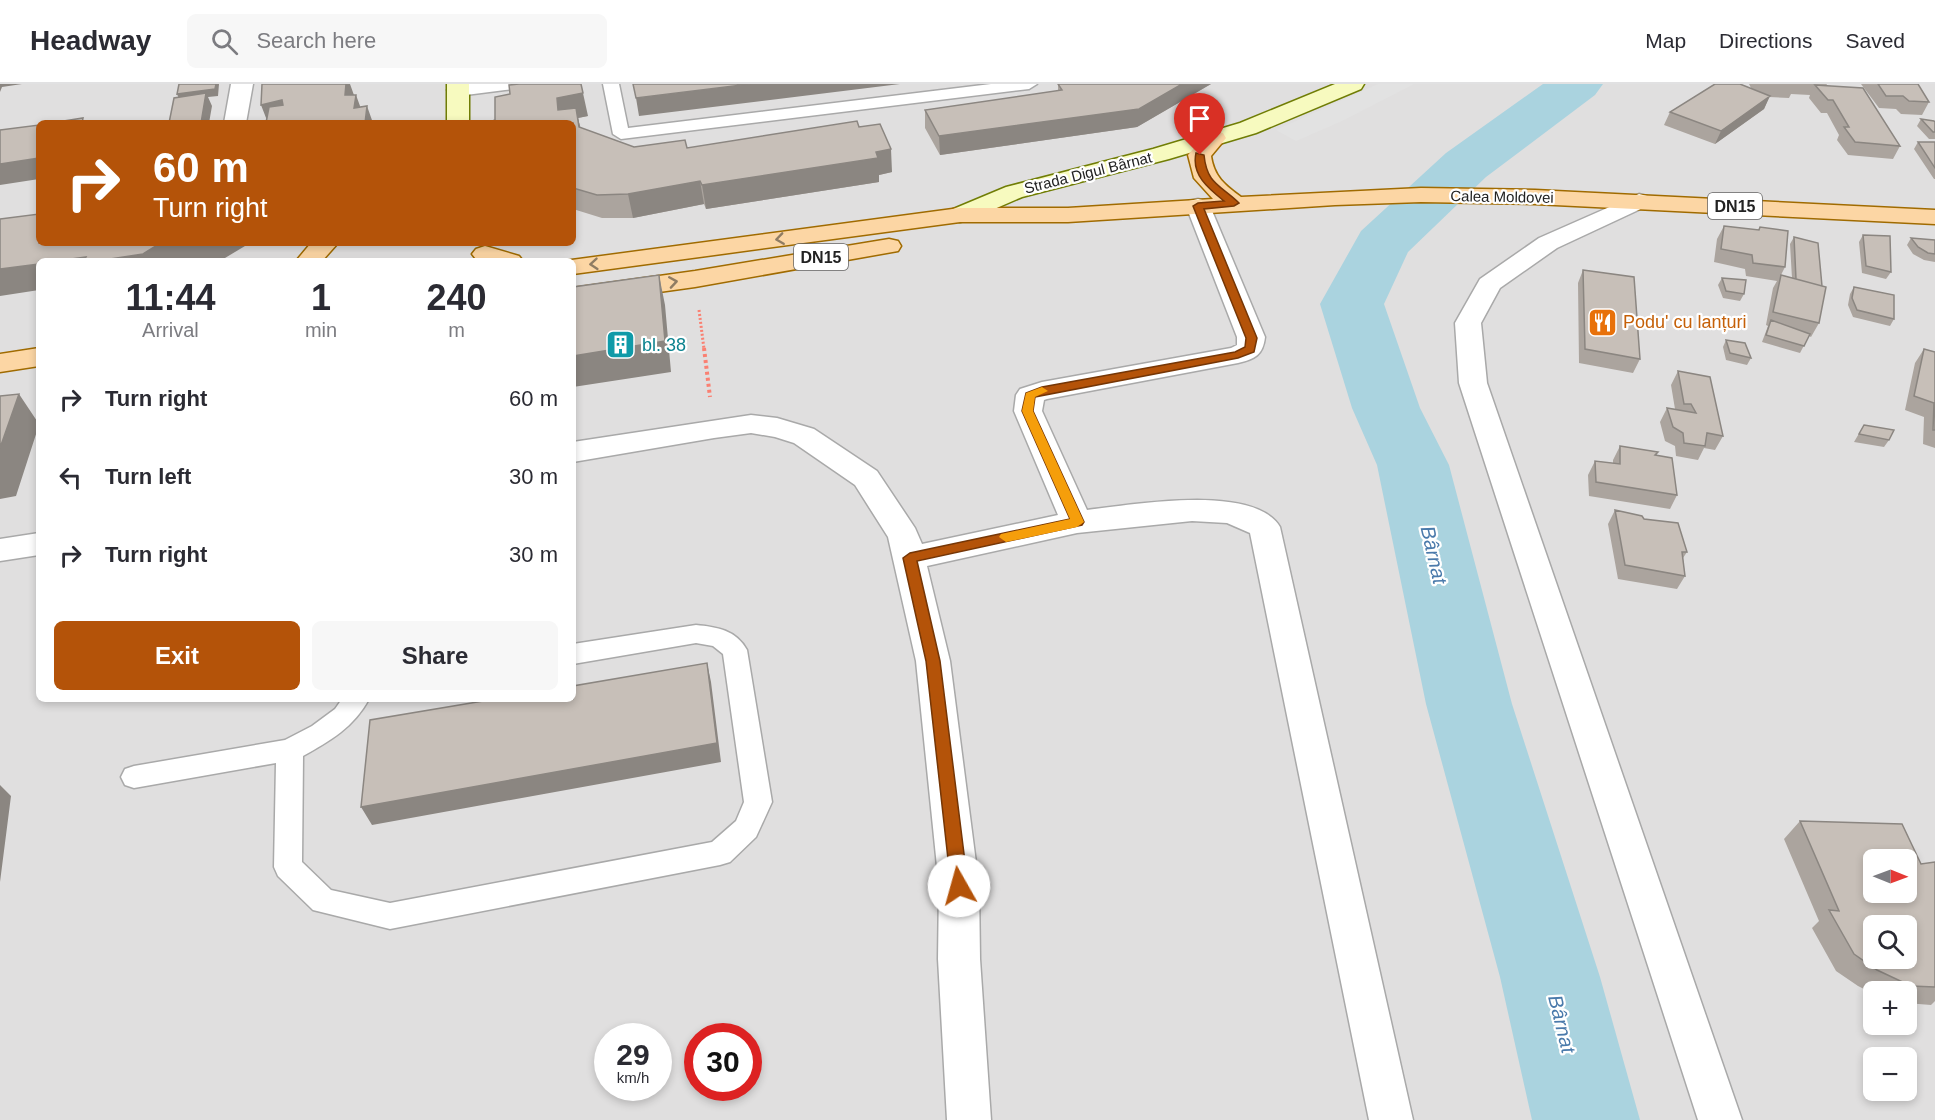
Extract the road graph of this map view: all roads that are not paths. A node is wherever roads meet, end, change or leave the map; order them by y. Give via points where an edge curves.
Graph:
1 (242, 84) edge
2 (505, 84) edge
3 (611, 84) edge
4 (1029, 84) edge
5 (1353, 84) edge
6 (458, 87) edge
7 (236, 120) edge
8 (458, 120) edge
9 (1215, 138) junction
10 (1639, 201) junction
11 (1234, 203) junction
12 (1198, 206) junction
13 (960, 215) junction
14 (1068, 215) junction
15 (1935, 217) edge
16 (322, 246) edge
17 (483, 253) edge
18 (311, 258) edge
19 (500, 258) edge
20 (803, 260) junction
21 (576, 266) edge
22 (576, 296) edge
23 (576, 451) edge
24 (1077, 522) junction
25 (36, 544) edge
26 (0, 550) edge
27 (910, 558) junction
28 (576, 654) edge
29 (354, 702) edge
30 (290, 750) junction
31 (134, 777) dead end
32 (969, 1120) edge
33 (1391, 1120) edge
34 (1719, 1120) edge

1 - 7 street
2 - 6 street
3 - 4 lane via 621,134
5 - 9 street, Strada Digul Bârnat
6 - 8 street
9 - 11 main road via 1200,155 1201,170 1210,185
9 - 13 street, Strada Digul Bârnat via 1014,192
10 - 11 main road, Calea Moldovei / DN15 via 1421,195
10 - 15 main road, Calea Moldovei / DN15
10 - 34 street via 1548,243 1489,284 1468,323 1473,383
11 - 12 main road, Calea Moldovei / DN15
12 - 14 main road, Calea Moldovei / DN15
12 - 24 street via 1251,338 1250,349 1238,355 1030,395 1028,411
13 - 14 main road, DN15
13 - 20 main road via 929,228 838,241
13 -> 21 main road, DN15
14 - 20 main road, DN15
16 - 18 main road
17 - 19 main road
22 -> 20 main road, DN15
23 - 27 street via 751,424 804,436 866,478 903,536
24 - 27 street
24 - 33 street via 1192,510 1232,512 1264,527
25 - 26 street
27 - 32 street via 933,661 959,886 959,959
28 - 30 lane via 696,634 719,637 735,650 758,802 746,829 720,853 390,916 323,901 288,867
29 - 30 lane via 344,716
30 - 31 lane

